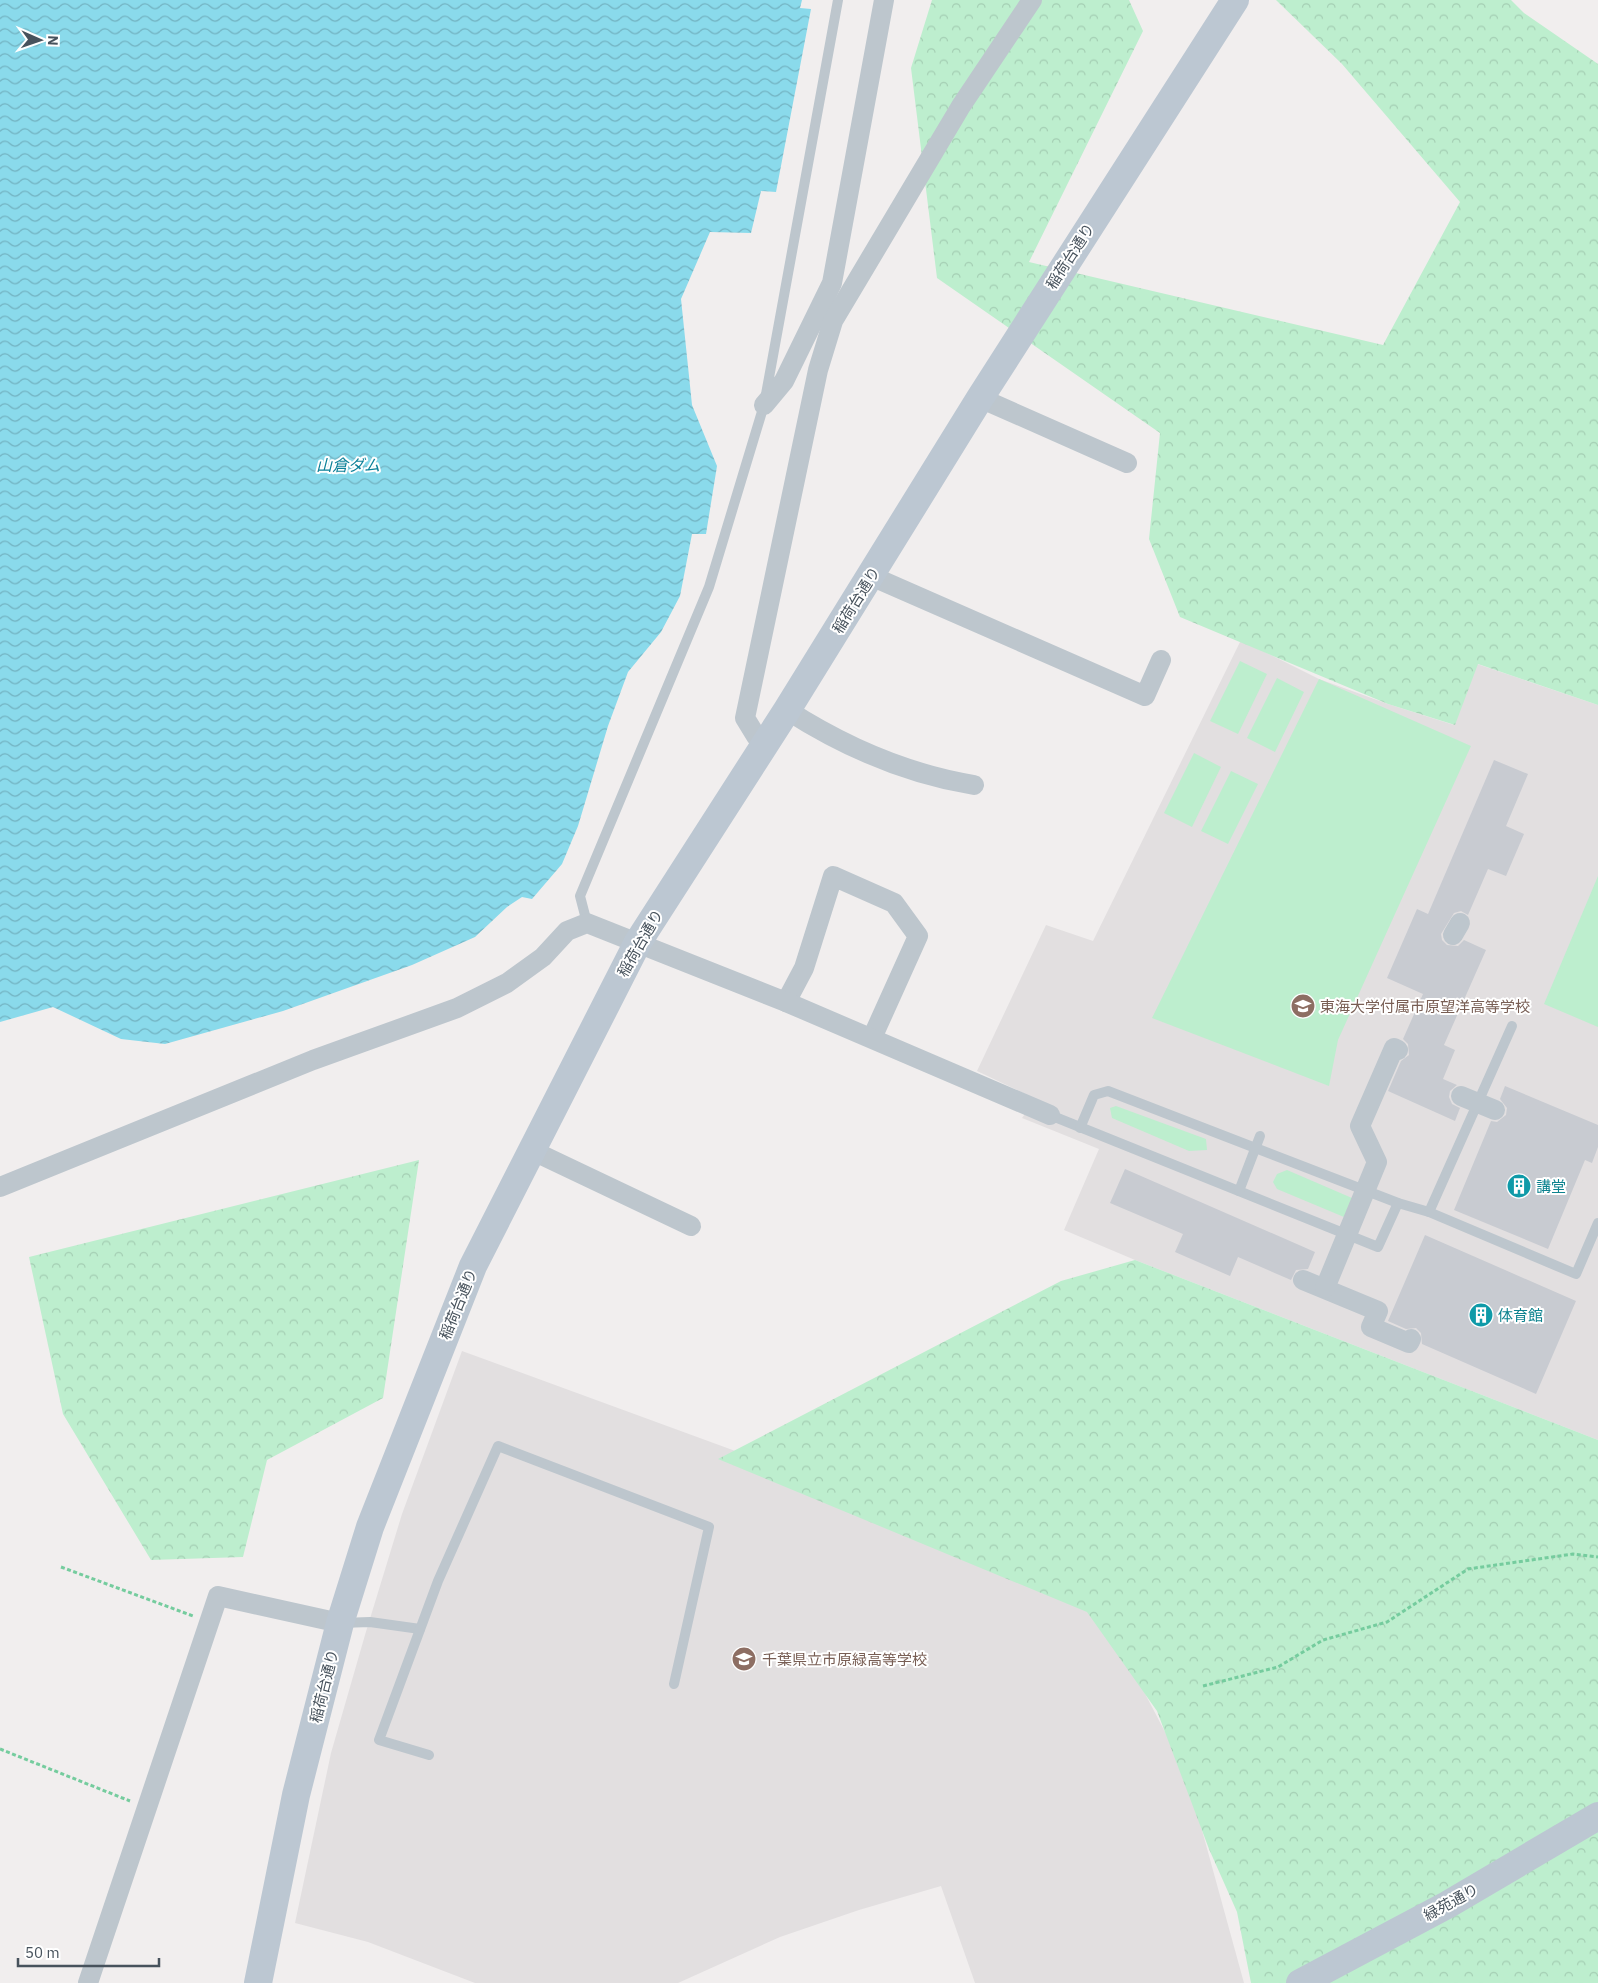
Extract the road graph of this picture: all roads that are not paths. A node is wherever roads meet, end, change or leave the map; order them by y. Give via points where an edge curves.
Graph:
1 (838, 0) edge
2 (884, 0) edge
3 (1032, 0) edge
4 (1235, 0) edge
5 (980, 398) junction
6 (764, 405) junction
7 (1127, 462) dead end
8 (871, 576) junction
9 (1161, 660) dead end
10 (787, 710) junction
11 (765, 744) junction
12 (974, 785) dead end
13 (587, 923) junction
14 (638, 942) junction
15 (786, 1002) junction
16 (1512, 1026) dead end
17 (872, 1038) junction
18 (1398, 1050) dead end
19 (1461, 1096) dead end
20 (1495, 1110) dead end
21 (1050, 1115) joint
22 (1080, 1128) junction
23 (1260, 1136) dead end
24 (1256, 1148) junction
25 (531, 1150) junction
26 (0, 1187) edge
27 (1240, 1191) junction
28 (1398, 1204) junction
29 (1429, 1212) junction
30 (1598, 1223) edge
31 (692, 1226) dead end
32 (1302, 1280) dead end
33 (1324, 1288) junction
34 (1411, 1339) dead end
35 (340, 1623) junction
36 (420, 1628) junction
37 (674, 1684) dead end
38 (429, 1755) dead end
39 (1598, 1816) edge
40 (88, 1983) edge
41 (258, 1983) edge
42 (1300, 1983) edge

1 - 6 lane
2 - 6 street via 832,283 784,380
3 - 11 street via 961,106 834,321 818,370 745,718
4 - 5 street, 稲荷台通り
5 - 7 street
5 - 8 street, 稲荷台通り
6 - 13 lane via 709,587 580,896
8 - 9 street via 1146,696
8 - 10 street, 稲荷台通り
10 - 11 street, 稲荷台通り
10 - 12 street via 823,733 870,755 954,782
11 - 14 street, 稲荷台通り
13 - 14 street
13 - 26 street via 567,931 542,957 507,983 457,1008 313,1060
14 - 15 street
14 - 25 street, 稲荷台通り
15 - 17 street
15 - 17 street via 804,968 832,876 894,903 918,936
16 - 29 lane
17 - 21 street
18 - 33 street, bridge via 1394,1048 1360,1126 1377,1162
19 - 20 street, bridge
21 - 22 lane
22 - 24 lane via 1094,1095 1108,1090
22 - 27 lane
23 - 24 lane
24 - 27 lane
24 - 28 lane
25 - 31 street
25 - 35 street, 稲荷台通り via 473,1266 370,1527
27 - 28 lane via 1378,1247
28 - 29 lane
29 - 30 lane via 1576,1274
32 - 33 street
33 - 34 street via 1378,1311 1372,1327 1409,1343
35 - 36 lane via 370,1622
35 - 40 street via 218,1596
35 - 41 street, 稲荷台通り via 296,1795
36 - 37 lane via 498,1446 709,1527
36 - 38 lane via 379,1740
39 - 42 street, 緑苑通り via 1447,1905

